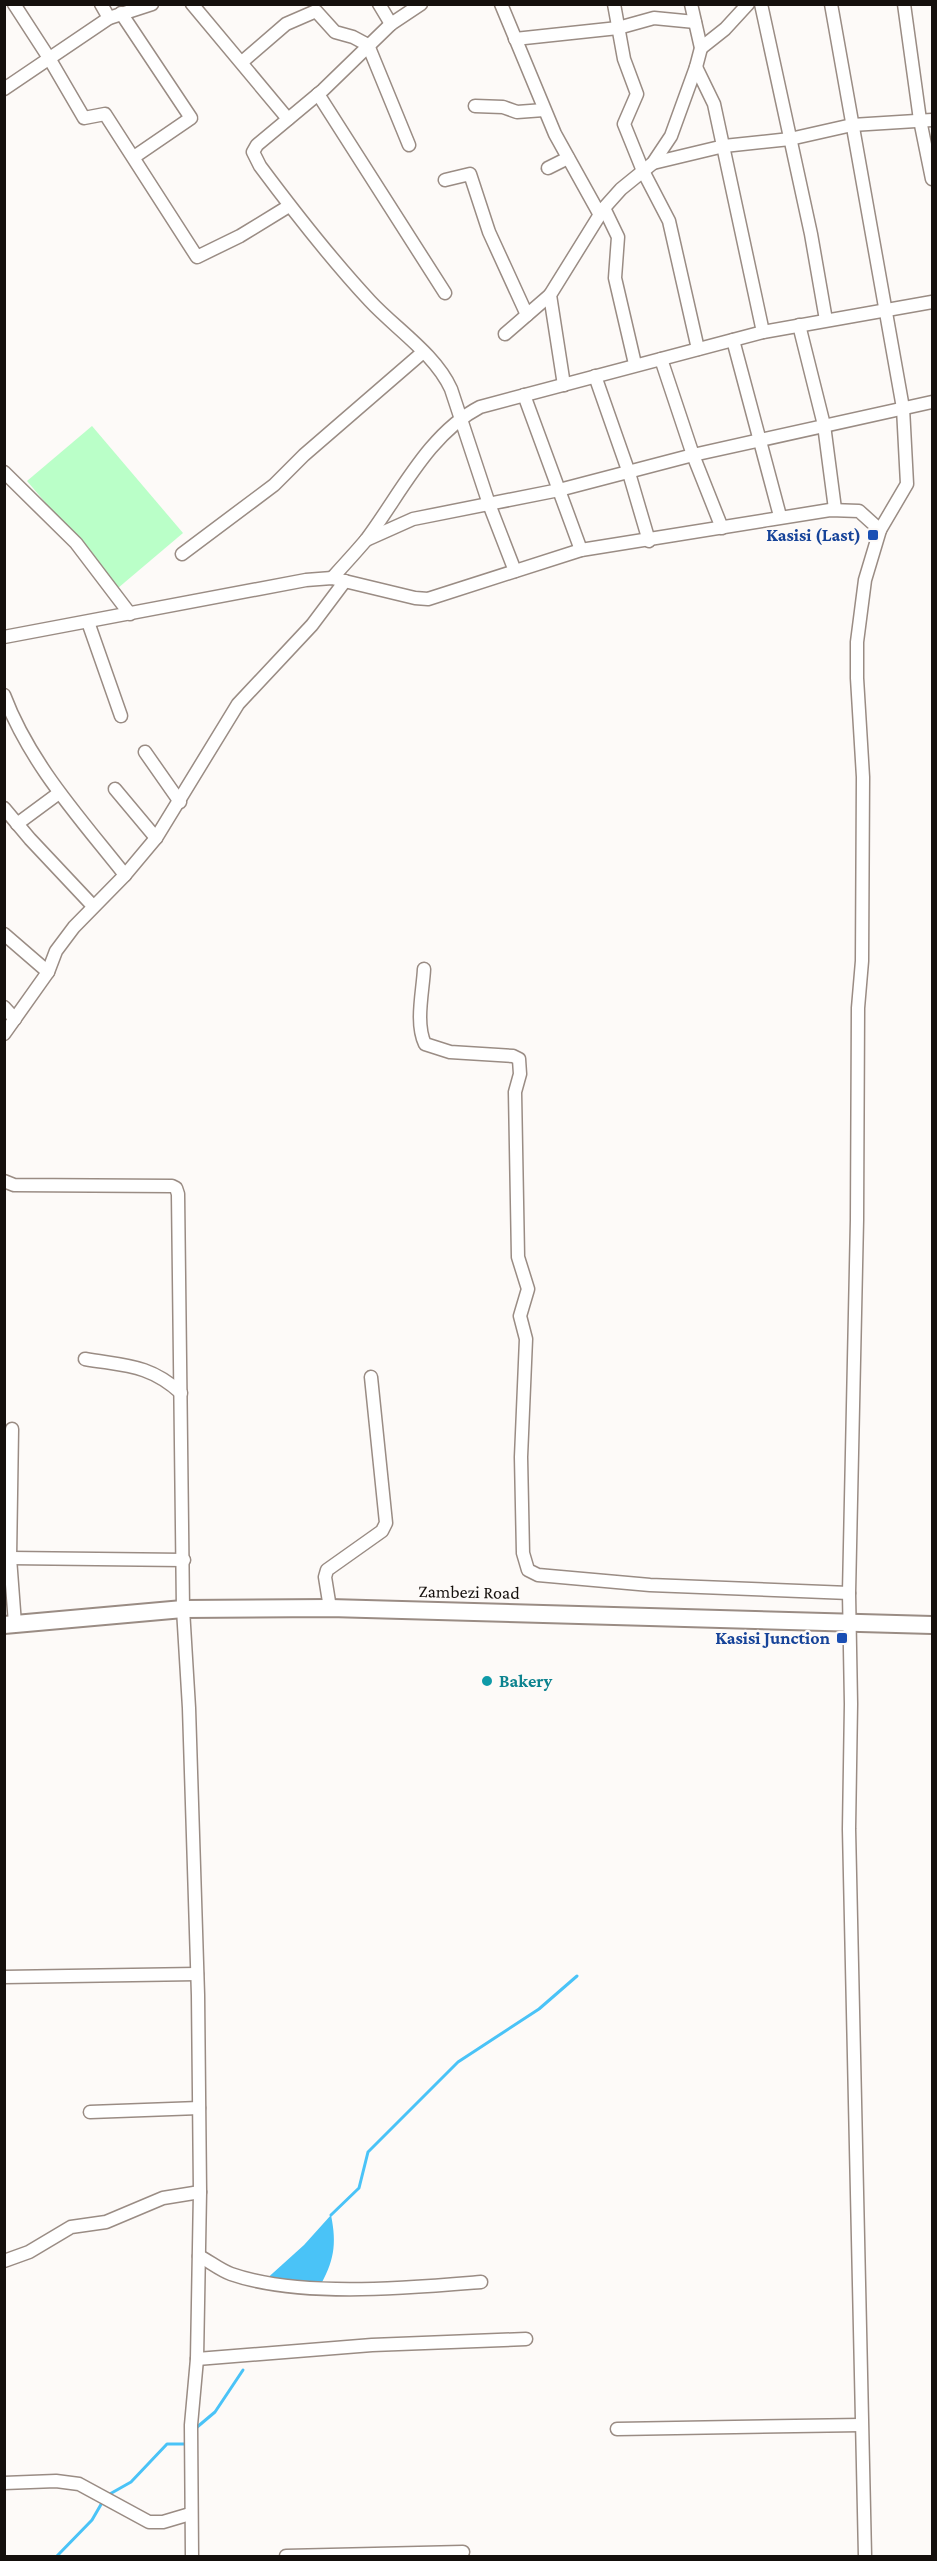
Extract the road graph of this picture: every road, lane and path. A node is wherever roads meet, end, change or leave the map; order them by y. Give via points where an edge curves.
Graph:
1 (14, 4) edge
2 (101, 4) edge
3 (152, 4) edge
4 (379, 4) edge
5 (421, 4) edge
6 (501, 4) edge
7 (614, 4) edge
8 (691, 4) edge
9 (748, 4) edge
10 (762, 4) edge
11 (831, 4) edge
12 (904, 4) edge
13 (195, 6) edge
14 (115, 15) junction
15 (695, 22) junction
16 (392, 24) junction
17 (618, 28) junction
18 (515, 39) junction
19 (368, 45) junction
20 (701, 48) junction
21 (50, 58) junction
22 (242, 62) junction
23 (696, 67) junction
24 (4, 89) edge
25 (318, 94) junction
26 (475, 106) dead end
27 (543, 110) junction
28 (288, 119) junction
29 (926, 120) edge
30 (852, 125) junction
31 (790, 139) junction
32 (409, 145) dead end
33 (724, 146) junction
34 (134, 157) junction
35 (568, 158) junction
36 (653, 163) junction
37 (548, 168) dead end
38 (643, 171) junction
39 (933, 179) edge
40 (445, 180) dead end
41 (289, 206) junction
42 (602, 212) junction
43 (445, 293) dead end
44 (550, 295) junction
45 (933, 302) edge
46 (887, 309) junction
47 (527, 315) junction
48 (826, 321) junction
49 (799, 325) junction
50 (763, 332) junction
51 (505, 334) dead end
52 (733, 340) junction
53 (698, 349) junction
54 (423, 353) junction
55 (661, 359) junction
56 (635, 364) junction
57 (595, 376) junction
58 (564, 385) junction
59 (524, 395) junction
60 (933, 402) edge
61 (903, 408) junction
62 (461, 417) junction
63 (824, 425) junction
64 (761, 440) junction
65 (693, 455) junction
66 (4, 472) edge
67 (629, 473) junction
68 (559, 490) junction
69 (489, 504) junction
70 (835, 509) junction
71 (780, 516) junction
72 (722, 528) junction
73 (880, 530) junction
74 (365, 541) junction
75 (649, 541) junction
76 (581, 550) junction
77 (182, 554) dead end
78 (515, 571) junction
79 (332, 578) junction
80 (345, 581) junction
81 (130, 614) junction
82 (88, 622) junction
83 (4, 637) edge
84 (6, 703) edge
85 (121, 716) dead end
86 (145, 752) dead end
87 (115, 789) dead end
88 (59, 793) junction
89 (180, 802) junction
90 (4, 808) edge
91 (17, 824) junction
92 (156, 838) junction
93 (125, 875) junction
94 (93, 906) junction
95 (4, 934) edge
96 (424, 969) dead end
97 (48, 972) junction
98 (4, 1007) edge
99 (15, 1019) junction
100 (4, 1034) edge
101 (8, 1184) edge
102 (85, 1359) dead end
103 (371, 1377) dead end
104 (181, 1393) junction
105 (12, 1429) dead end
106 (10, 1558) junction
107 (184, 1560) junction
108 (849, 1593) junction
109 (330, 1608) junction
110 (183, 1609) junction
111 (850, 1622) junction
112 (10, 1625) edge
113 (933, 1625) edge
114 (197, 1974) junction
115 (4, 1977) edge
116 (199, 2108) junction
117 (90, 2112) dead end
118 (200, 2192) junction
119 (199, 2256) junction
120 (4, 2260) edge
121 (481, 2282) dead end
122 (525, 2339) dead end
123 (196, 2359) junction
124 (861, 2425) junction
125 (617, 2429) dead end
126 (4, 2483) edge
127 (190, 2514) junction
128 (463, 2552) dead end
129 (192, 2556) edge
130 (286, 2556) edge
131 (865, 2556) edge

1 - 21 street
2 - 14 street
3 - 14 street
4 - 16 street
5 - 16 street
6 - 18 street
7 - 17 street
8 - 15 street
9 - 20 street via 726,29
10 - 31 street
11 - 30 street
12 - 29 street
13 - 22 street
14 - 21 street
14 - 34 street via 191,118
15 - 17 street via 654,18
15 - 20 street
16 - 19 street
17 - 18 street
17 - 38 street via 637,96 624,124
18 - 27 street
19 - 22 street via 335,32 313,11 286,24
19 - 25 street
19 - 32 street
20 - 23 street
21 - 24 street
21 - 34 street via 84,118 104,113
22 - 28 street
23 - 33 street via 713,100
23 - 36 street via 674,129
25 - 28 street
25 - 43 street
26 - 27 street via 517,112
27 - 35 street
28 - 41 street via 253,152
29 - 30 street
29 - 39 street
30 - 31 street
30 - 46 street
31 - 33 street
31 - 48 street
33 - 36 street
33 - 50 street
34 - 41 street via 198,257
35 - 37 street
35 - 42 street
36 - 38 street
38 - 42 street
38 - 53 street via 669,221
40 - 47 street via 470,174 489,232
41 - 54 street via 345,274
42 - 44 street
42 - 56 street via 618,237 615,278
44 - 47 street
44 - 58 street
45 - 46 street
46 - 48 street
46 - 61 street
47 - 51 street
48 - 49 street
49 - 50 street
49 - 63 street
50 - 52 street
52 - 53 street
52 - 64 street
53 - 55 street
54 - 62 street via 447,381
54 - 77 street via 312,447 274,485
55 - 56 street
55 - 65 street
56 - 57 street
57 - 58 street
57 - 67 street
58 - 59 street
59 - 62 street via 480,407
59 - 68 street
60 - 61 street
61 - 63 street
61 - 73 street via 907,484
62 - 69 street
62 - 74 street via 424,458
63 - 64 street
63 - 70 street
64 - 65 street
64 - 71 street
65 - 67 street
65 - 72 street
66 - 81 street via 76,543
67 - 68 street
67 - 75 street
68 - 69 street
68 - 76 street
69 - 74 street via 401,523
69 - 78 street
70 - 71 street
70 - 73 street via 859,512
71 - 72 street
72 - 75 street
73 - 108 street via 865,580 857,642 863,777 862,938
74 - 79 street
75 - 76 street
76 - 78 street
78 - 80 street via 428,599
79 - 80 street
79 - 81 street
80 - 89 street via 312,625 238,704
81 - 82 street
82 - 83 street
82 - 85 street
84 - 88 street via 33,755
86 - 89 street
87 - 92 street
88 - 91 street
88 - 93 street
89 - 92 street
90 - 91 street
91 - 94 street
92 - 93 street
93 - 94 street
94 - 97 street via 56,951
95 - 97 street
96 - 108 street via 421,1017 425,1044 450,1052 513,1056 521,1066 515,1103 518,1257 528,1288 520,1316 526,1339 521,1457 523,1553 528,1570 538,1575 594,1581
97 - 99 street
98 - 99 street
99 - 100 street
101 - 104 street via 176,1188
102 - 104 street via 142,1367
103 - 109 street via 386,1523 382,1531 327,1570
104 - 107 street
105 - 106 street
106 - 107 street
106 - 112 street
107 - 110 street
108 - 111 street
109 - 110 main road, Zambezi Road
109 - 111 main road, Zambezi Road
110 - 112 main road, Zambezi Road
110 - 114 street
111 - 113 main road, Zambezi Road
111 - 124 street via 849,1829
114 - 115 street
114 - 116 street
116 - 117 street
116 - 118 street
118 - 119 street
118 - 120 street via 163,2198 106,2223 70,2227 29,2252
119 - 121 street via 229,2273 263,2282 319,2288 408,2288
119 - 123 street
122 - 123 street via 372,2345
123 - 127 street
124 - 125 street
124 - 131 street
126 - 127 street via 79,2484 149,2522
127 - 129 street
128 - 130 street

